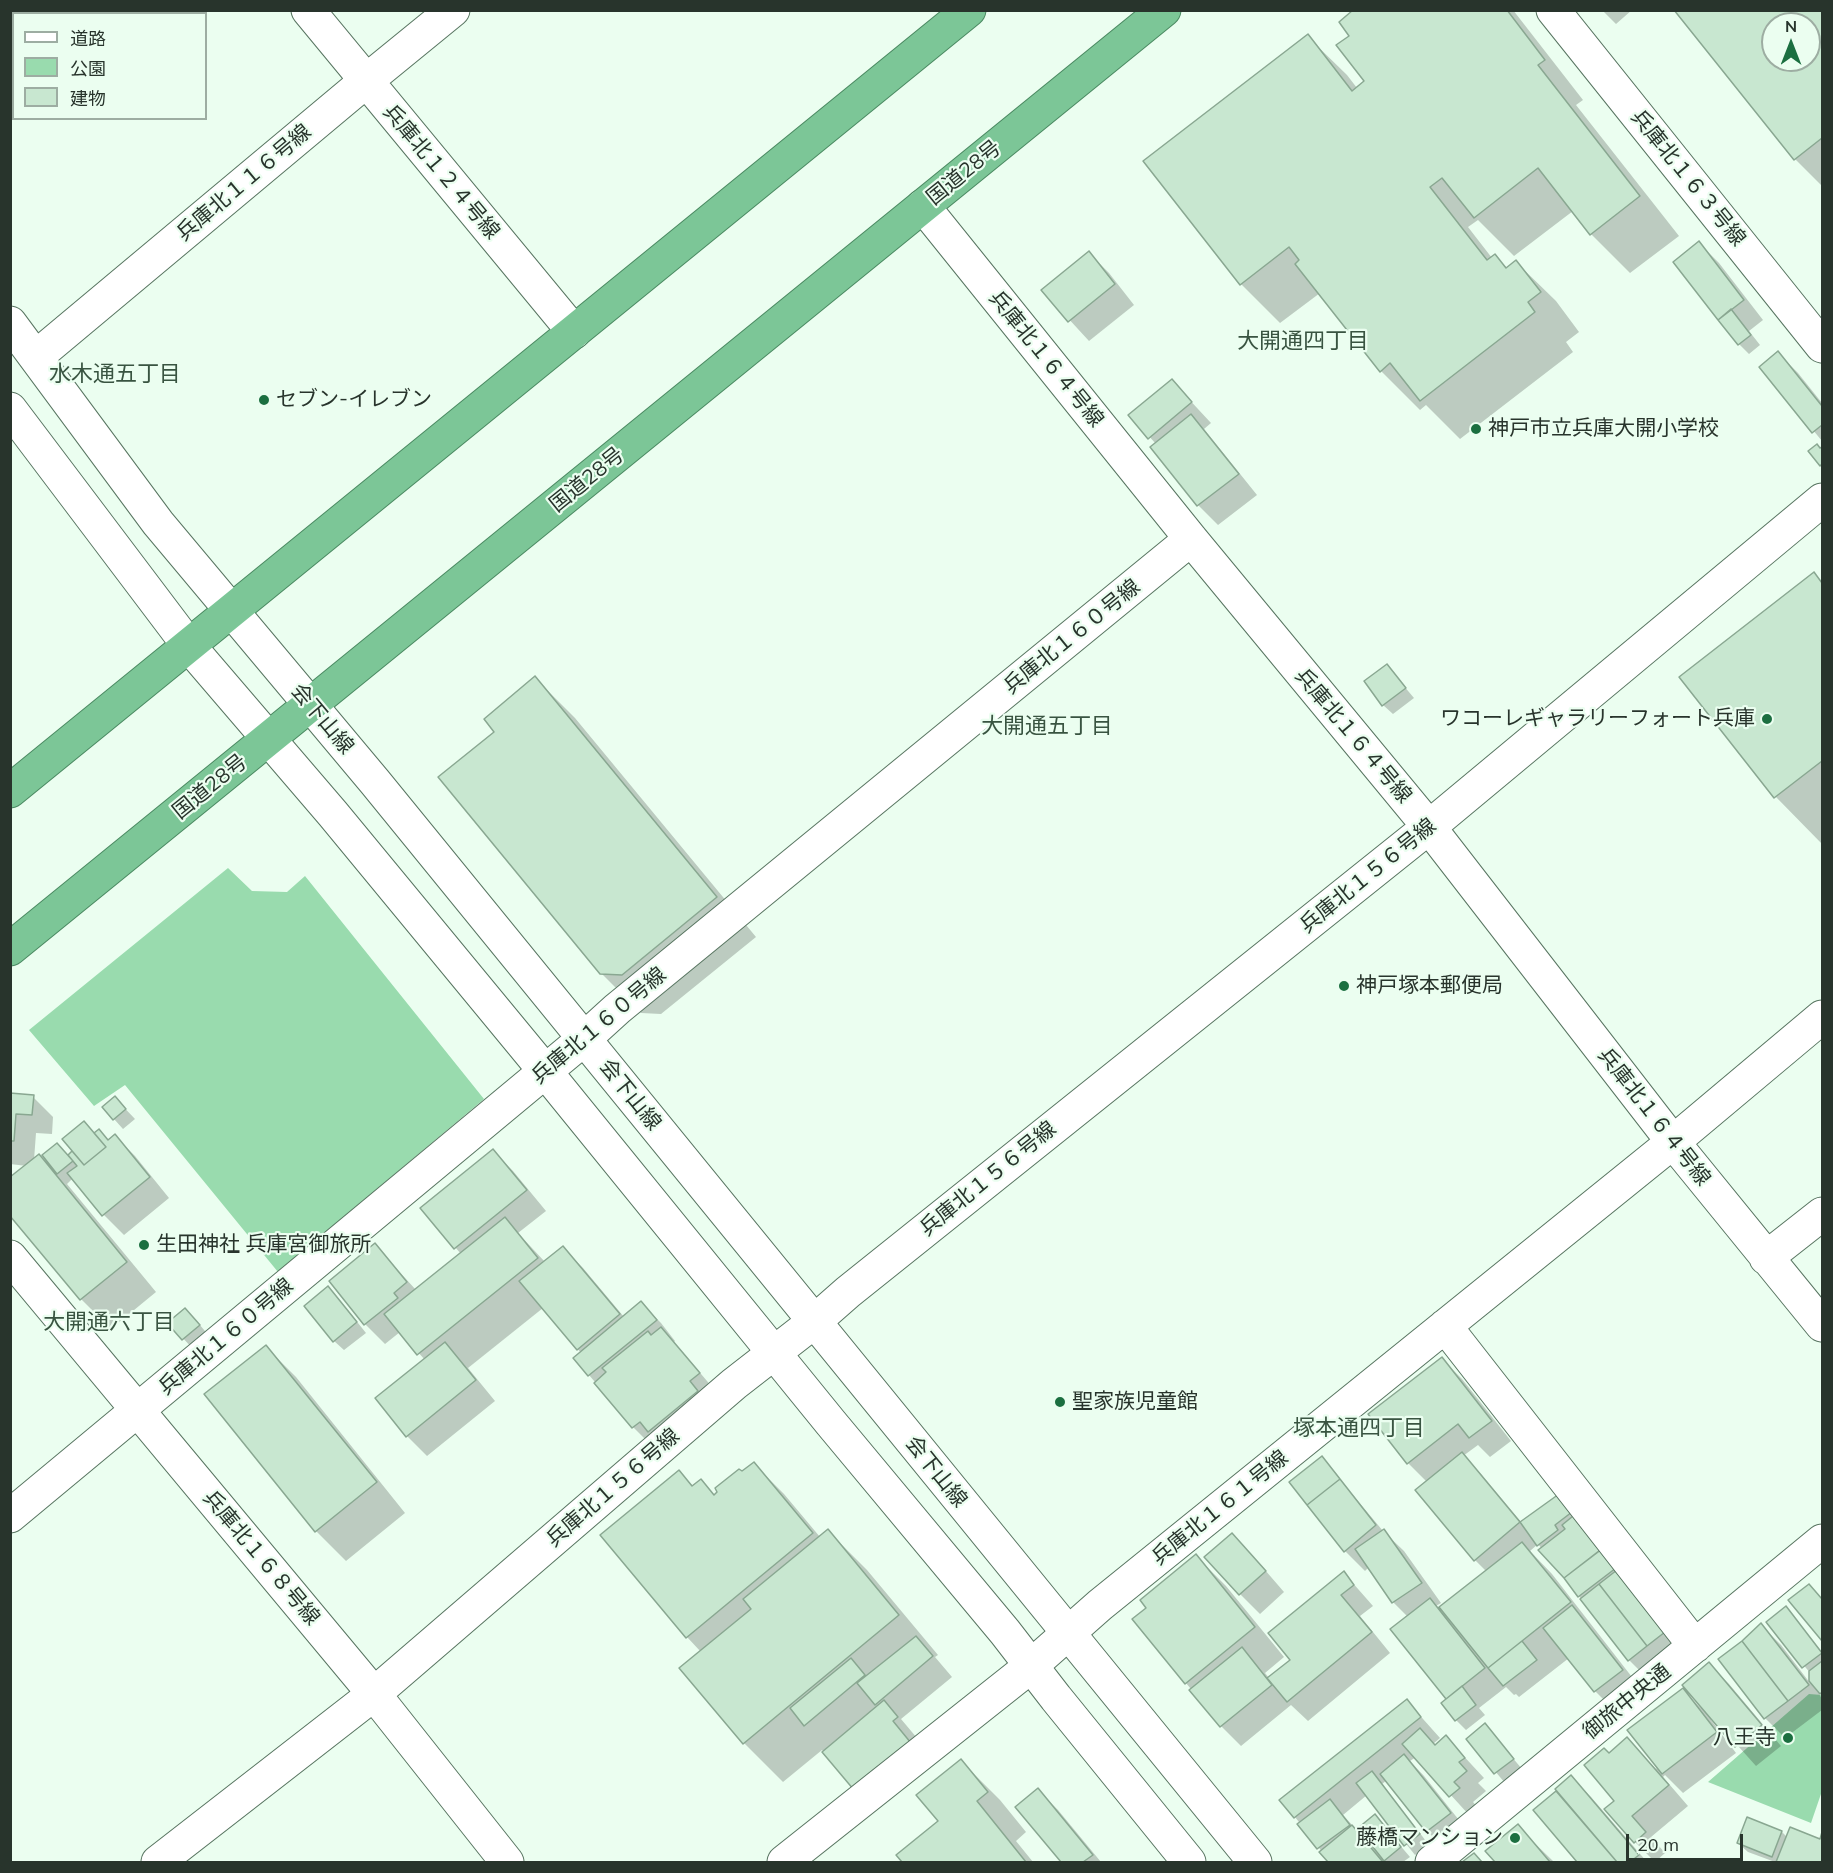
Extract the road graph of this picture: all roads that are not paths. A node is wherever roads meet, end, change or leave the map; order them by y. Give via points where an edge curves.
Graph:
1 (308, 10) edge
2 (453, 10) edge
3 (969, 10) edge
4 (1164, 10) edge
5 (1553, 10) edge
6 (366, 81) junction
7 (923, 206) junction
8 (10, 323) edge
9 (574, 332) junction
10 (1822, 346) edge
11 (36, 357) junction
12 (10, 409) edge
13 (1822, 500) edge
14 (1191, 539) junction
15 (232, 611) junction
16 (189, 646) junction
17 (311, 705) junction
18 (268, 740) junction
19 (10, 791) edge
20 (1429, 827) junction
21 (10, 949) edge
22 (1822, 1017) edge
23 (584, 1039) junction
24 (545, 1071) junction
25 (1673, 1142) junction
26 (1822, 1214) edge
27 (10, 1257) edge
28 (1766, 1258) junction
29 (815, 1322) junction
30 (1822, 1325) edge
31 (1445, 1326) junction
32 (774, 1352) junction
33 (139, 1410) junction
34 (10, 1515) edge
35 (1822, 1541) edge
36 (1068, 1633) junction
37 (1695, 1646) junction
38 (1031, 1666) junction
39 (374, 1694) junction
40 (158, 1863) edge
41 (507, 1863) edge
42 (784, 1863) edge
43 (1190, 1863) edge
44 (1255, 1863) edge
45 (1432, 1863) edge

1 - 6 street, 兵庫北１２４号線
2 - 6 street, 兵庫北１１６号線
3 - 9 highway
4 - 7 highway, 国道28号
5 - 10 street, 兵庫北１６３号線
6 - 9 street, 兵庫北１２４号線
6 - 11 street, 兵庫北１１６号線
7 - 14 street, 兵庫北１６４号線
7 - 17 highway, 国道28号
8 - 11 street, 会下山線
9 - 15 highway
11 - 15 street, 会下山線 via 158,523
12 - 16 street
13 - 20 street, 兵庫北１５６号線
14 - 20 street, 兵庫北１６４号線
14 - 23 street, 兵庫北１６０号線
15 - 16 highway
15 - 17 street, 会下山線
16 - 18 street
16 - 19 highway
17 - 18 highway, 国道28号
17 - 23 street, 会下山線
18 - 21 highway, 国道28号
18 - 24 street
20 - 25 street, 兵庫北１６４号線
20 - 29 street, 兵庫北１５６号線
22 - 25 street, 兵庫北１６１号線
23 - 24 street, 兵庫北１６０号線
23 - 29 street, 会下山線
24 - 32 street
24 - 33 street, 兵庫北１６０号線
25 - 28 street, 兵庫北１６４号線
25 - 31 street, 兵庫北１６１号線
26 - 28 street
27 - 33 street, 兵庫北１６８号線
28 - 30 street, 兵庫北１６４号線
29 - 32 street, 兵庫北１５６号線
29 - 36 street, 会下山線
31 - 36 street, 兵庫北１６１号線
31 - 37 street
32 - 38 street
32 - 39 street, 兵庫北１５６号線
33 - 34 street, 兵庫北１６０号線
33 - 39 street, 兵庫北１６８号線
35 - 37 street, 御旅中央通
36 - 38 street, 兵庫北１６１号線
36 - 44 street, 会下山線
37 - 45 street, 御旅中央通
38 - 42 street, 兵庫北１６１号線
38 - 43 street
39 - 40 street, 兵庫北１５６号線
39 - 41 street, 兵庫北１６８号線

